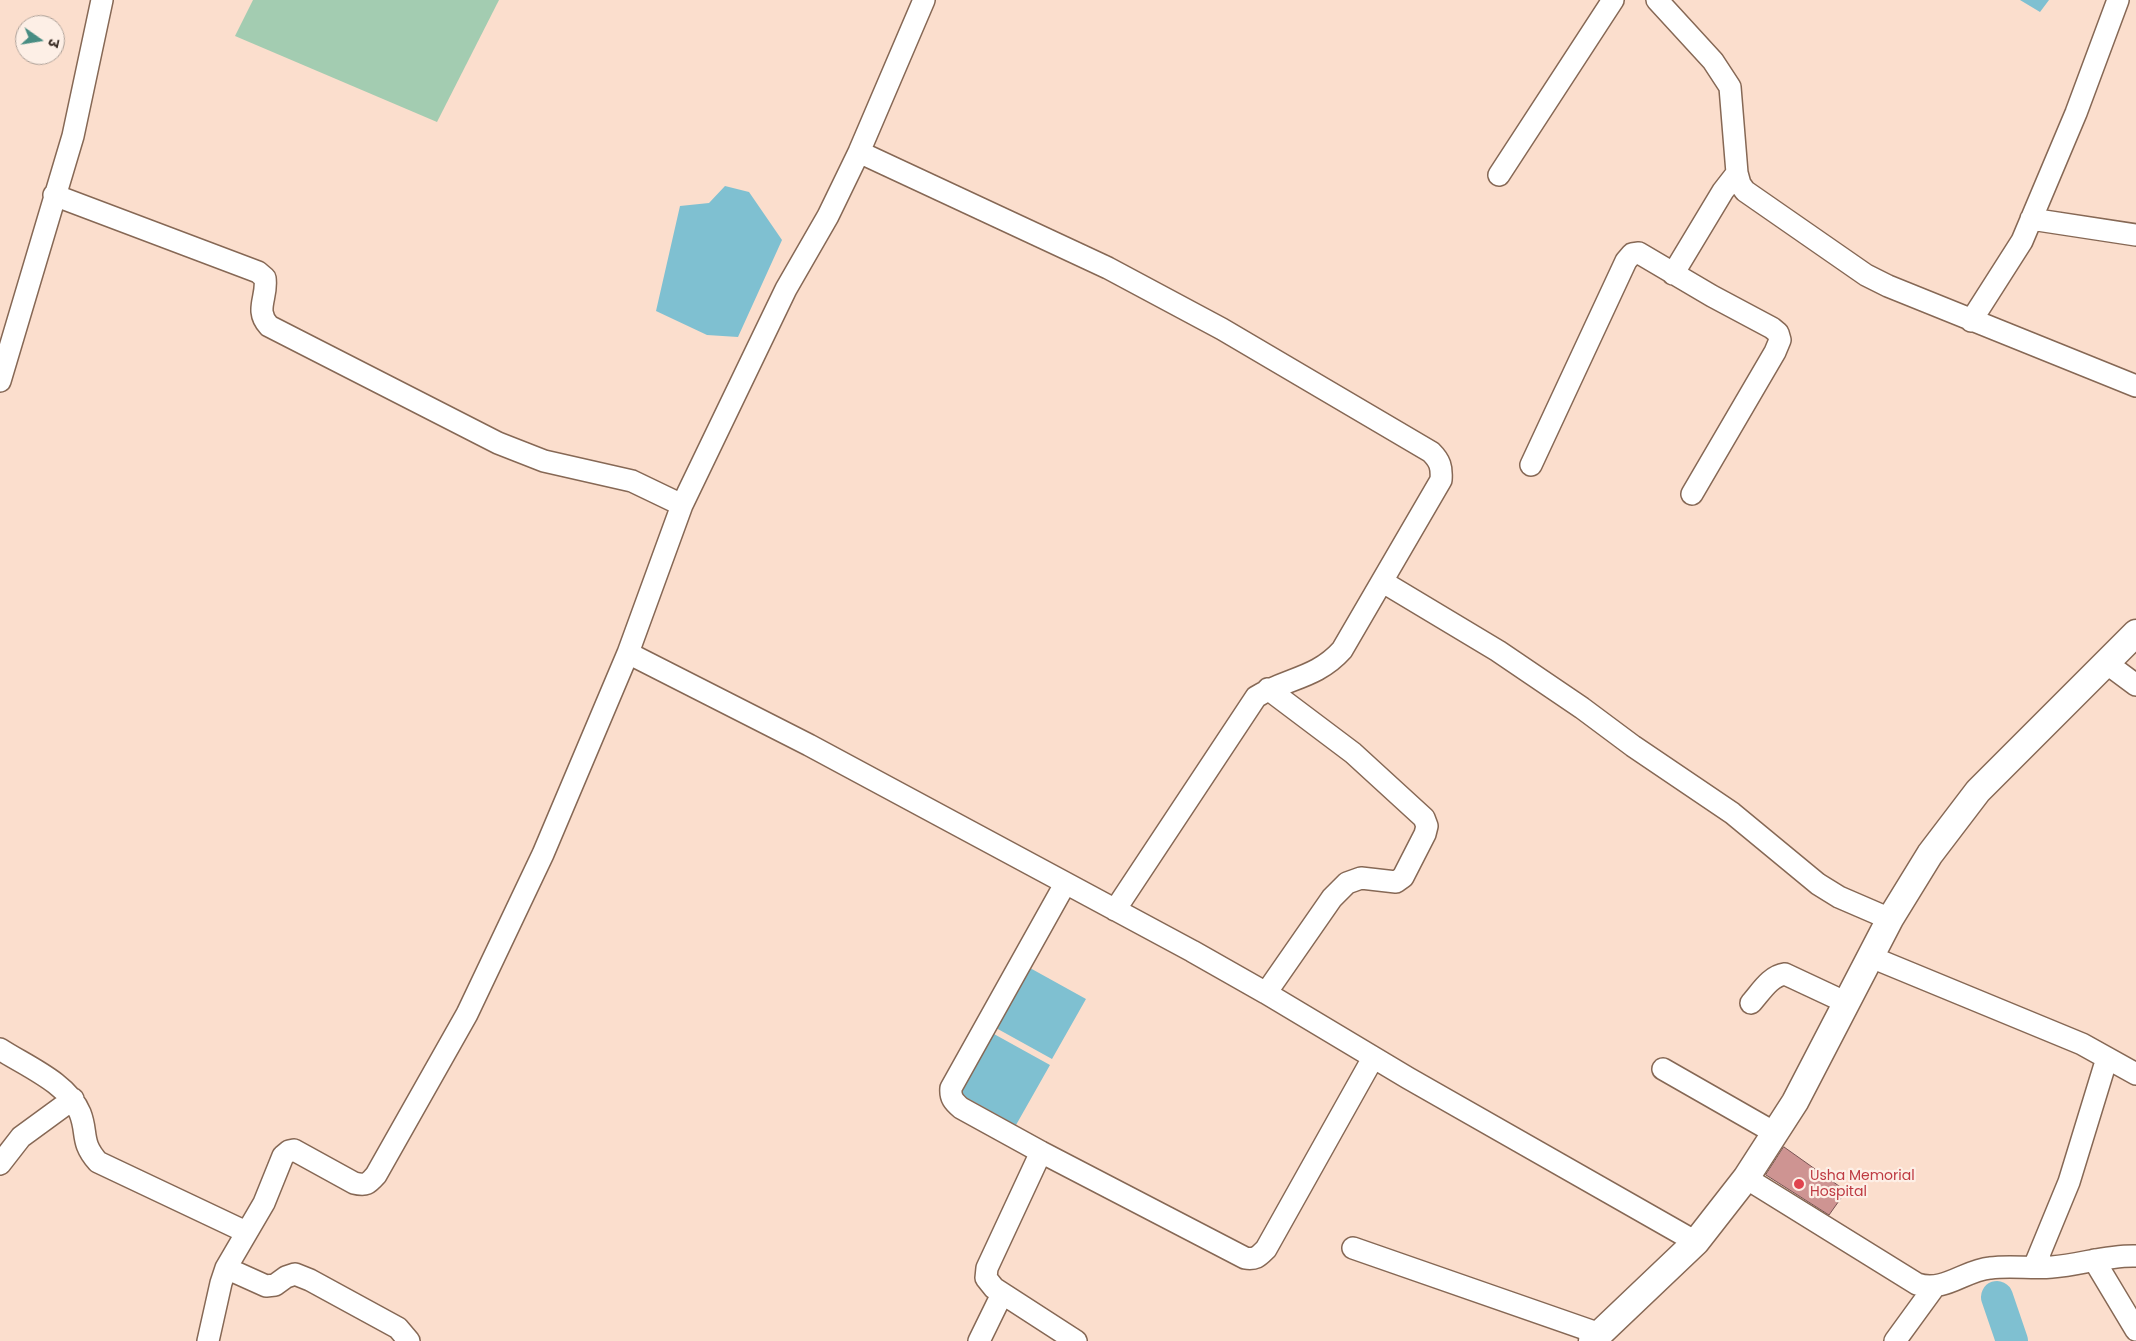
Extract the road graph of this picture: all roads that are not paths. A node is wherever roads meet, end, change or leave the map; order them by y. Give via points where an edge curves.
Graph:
1 (924, 0) edge
2 (1613, 0) edge
3 (1657, 0) edge
4 (2118, 0) edge
5 (97, 2) edge
6 (860, 152) junction
7 (1737, 173) junction
8 (1499, 175) dead end
9 (54, 195) junction
10 (2032, 219) junction
11 (2136, 235) edge
12 (1673, 274) junction
13 (1971, 321) junction
14 (0, 381) edge
15 (2136, 386) edge
16 (1531, 465) dead end
17 (1692, 494) dead end
18 (682, 505) junction
19 (1383, 582) junction
20 (2136, 632) edge
21 (628, 653) junction
22 (2105, 662) junction
23 (2136, 685) edge
24 (1268, 689) junction
25 (1065, 884) junction
26 (1115, 910) junction
27 (1890, 918) junction
28 (1871, 957) junction
29 (1266, 993) junction
30 (1751, 1003) dead end
31 (1848, 1003) junction
32 (0, 1049) edge
33 (1373, 1058) junction
34 (2107, 1058) junction
35 (1663, 1069) dead end
36 (2136, 1074) edge
37 (73, 1099) junction
38 (1775, 1133) junction
39 (1041, 1152) junction
40 (0, 1164) edge
41 (1746, 1178) junction
42 (246, 1232) junction
43 (1696, 1242) junction
44 (1353, 1248) dead end
45 (2136, 1256) edge
46 (2094, 1260) junction
47 (2034, 1267) junction
48 (226, 1268) junction
49 (1934, 1286) junction
50 (1002, 1294) junction
51 (2135, 1327) edge
52 (1596, 1337) edge
53 (208, 1341) edge
54 (409, 1341) edge
55 (979, 1341) edge
56 (1076, 1341) edge
57 (1895, 1341) edge

1 - 6 street
2 - 8 street
3 - 7 street via 1712,61 1730,87
4 - 10 street
5 - 9 street via 73,136
6 - 18 street via 786,289
6 - 19 street via 1108,268 1222,329 1432,452 1442,469 1440,480
7 - 12 street
7 - 13 street via 1745,191 1866,275
9 - 14 street
9 - 18 street via 258,272 265,278 267,287 262,309 263,319 269,326 498,443 544,461 632,481
10 - 11 street
10 - 13 street via 2022,241
12 - 16 street via 1639,253 1632,254 1626,261
12 - 17 street via 1772,328 1780,340
13 - 15 street
18 - 21 street
19 - 24 street via 1333,660 1285,685
19 - 27 street via 1498,651 1582,708 1732,813 1818,884 1839,897
20 - 22 street
21 - 25 street via 809,745
21 - 42 street via 544,854 467,1014 376,1175 363,1186 299,1152 289,1151 283,1156 267,1196
22 - 23 street
22 - 27 street via 1978,791 1930,854
24 - 26 street via 1256,697 1239,721
24 - 29 street via 1353,753 1424,818 1427,826 1403,877 1396,882 1361,878 1347,883 1332,898
25 - 26 street
25 - 39 street via 950,1094 961,1108
26 - 29 street
27 - 28 street
28 - 31 street
28 - 34 street via 2082,1044
29 - 33 street
30 - 31 street via 1770,981 1784,974
31 - 38 street
32 - 37 street via 63,1089
33 - 39 street via 1266,1249 1252,1260
33 - 43 street
34 - 36 street
34 - 47 street via 2069,1182
35 - 38 street
37 - 40 street via 21,1137
37 - 42 street via 81,1115 85,1142 98,1162
38 - 41 street
39 - 50 street via 987,1268 988,1283
41 - 43 street
41 - 49 street via 1917,1284
42 - 48 street
43 - 52 street
44 - 52 street
45 - 46 street
46 - 47 street
46 - 51 street
47 - 49 street via 1990,1268
48 - 53 street
48 - 54 street via 266,1286 275,1285 295,1274 398,1328
49 - 57 street
50 - 55 street
50 - 56 street

